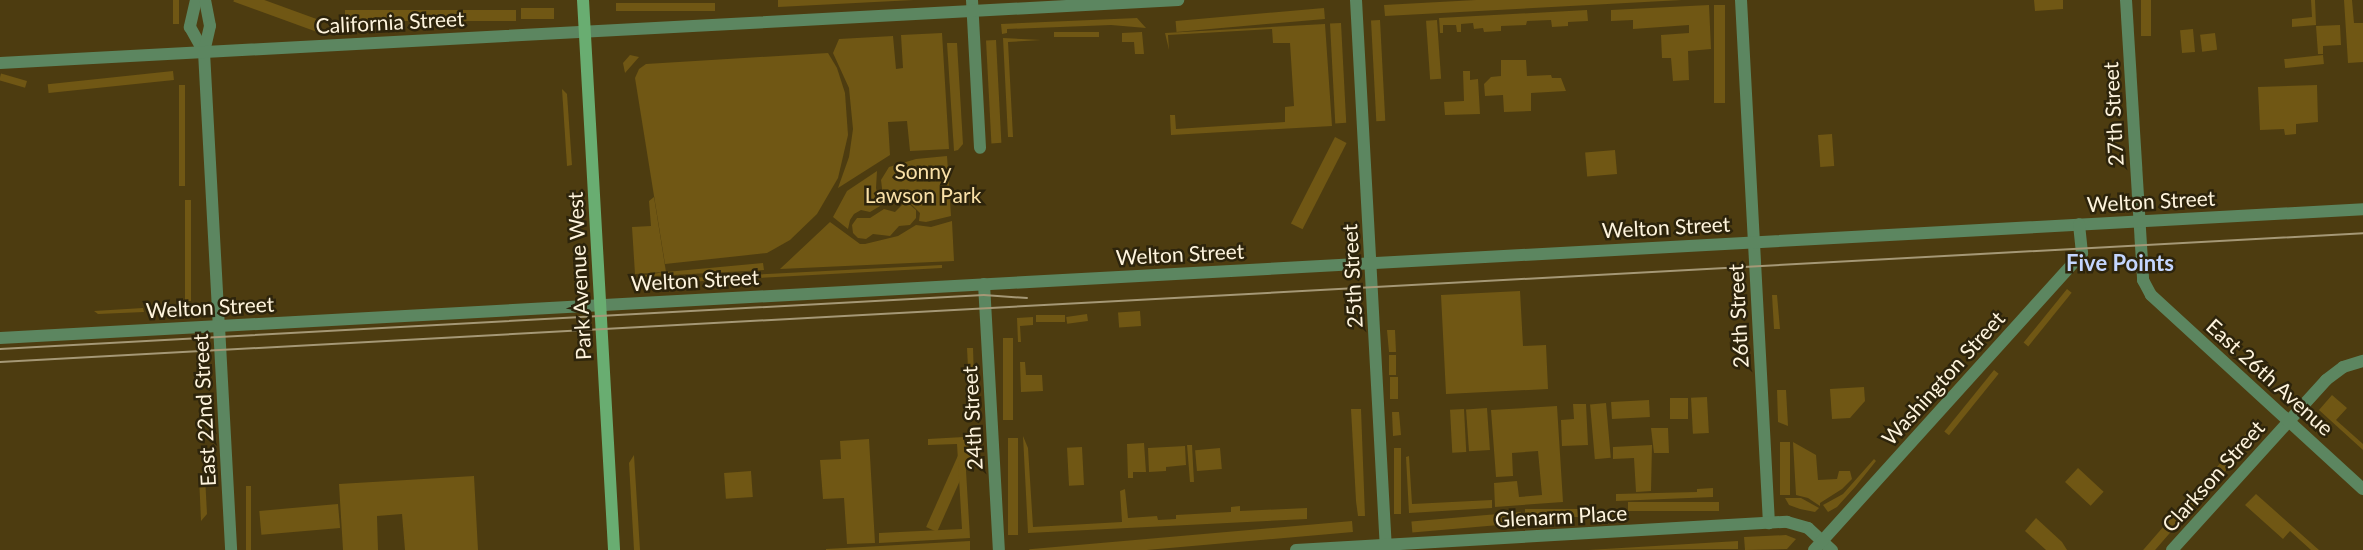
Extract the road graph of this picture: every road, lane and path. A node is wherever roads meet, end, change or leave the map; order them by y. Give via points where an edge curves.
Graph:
1 (196, 0) edge
2 (205, 0) edge
3 (583, 0) edge
4 (1178, 0) edge
5 (1356, 0) edge
6 (1741, 0) edge
7 (2126, 0) edge
8 (972, 5) edge
9 (585, 31) junction
10 (204, 52) junction
11 (0, 63) edge
12 (980, 148) dead end
13 (2363, 208) edge
14 (2138, 221) junction
15 (2079, 224) junction
16 (1754, 242) junction
17 (1370, 263) junction
18 (984, 284) junction
19 (2151, 295) joint
20 (600, 305) junction
21 (219, 326) junction
22 (0, 338) edge
23 (2363, 361) edge
24 (2289, 421) junction
25 (2363, 489) edge
26 (1769, 523) junction
27 (1818, 546) edge
28 (1386, 548) edge
29 (231, 550) edge
30 (614, 550) edge
31 (999, 550) edge
32 (1296, 550) edge
33 (1832, 550) edge
34 (2172, 550) edge

1 - 10 street, East 22nd Street via 189,27
2 - 10 street, East 22nd Street via 210,26
3 - 9 main road, Park Avenue West
4 - 8 street, California Street
5 - 17 street, 25th Street
6 - 16 street, 26th Street
7 - 14 street, 27th Street
8 - 9 street, California Street
8 - 12 street
9 - 10 street, California Street
9 - 20 main road, Park Avenue West
10 - 11 street, California Street
10 - 21 street, East 22nd Street
13 - 14 street, Welton Street
14 - 15 street, Welton Street
14 - 19 street, 27th Street via 2143,280
15 - 16 street, Welton Street
15 - 27 street, Washington Street via 2082,253
16 - 17 street, Welton Street
16 - 26 street, 26th Street
17 - 18 street, Welton Street
17 - 28 street, 25th Street
18 - 20 street, Welton Street
18 - 31 street, 24th Street
19 - 24 street, East 26th Avenue
20 - 21 street, Welton Street
20 - 30 main road, Park Avenue West
21 - 22 street, Welton Street
21 - 29 street, East 22nd Street
23 - 24 street, Clarkson Street via 2335,372
24 - 25 street, East 26th Avenue
24 - 34 street, Clarkson Street
26 - 27 street, Glenarm Place via 1787,522 1808,528
26 - 28 street, Glenarm Place
27 - 33 street, Glenarm Place
28 - 32 street, Glenarm Place

